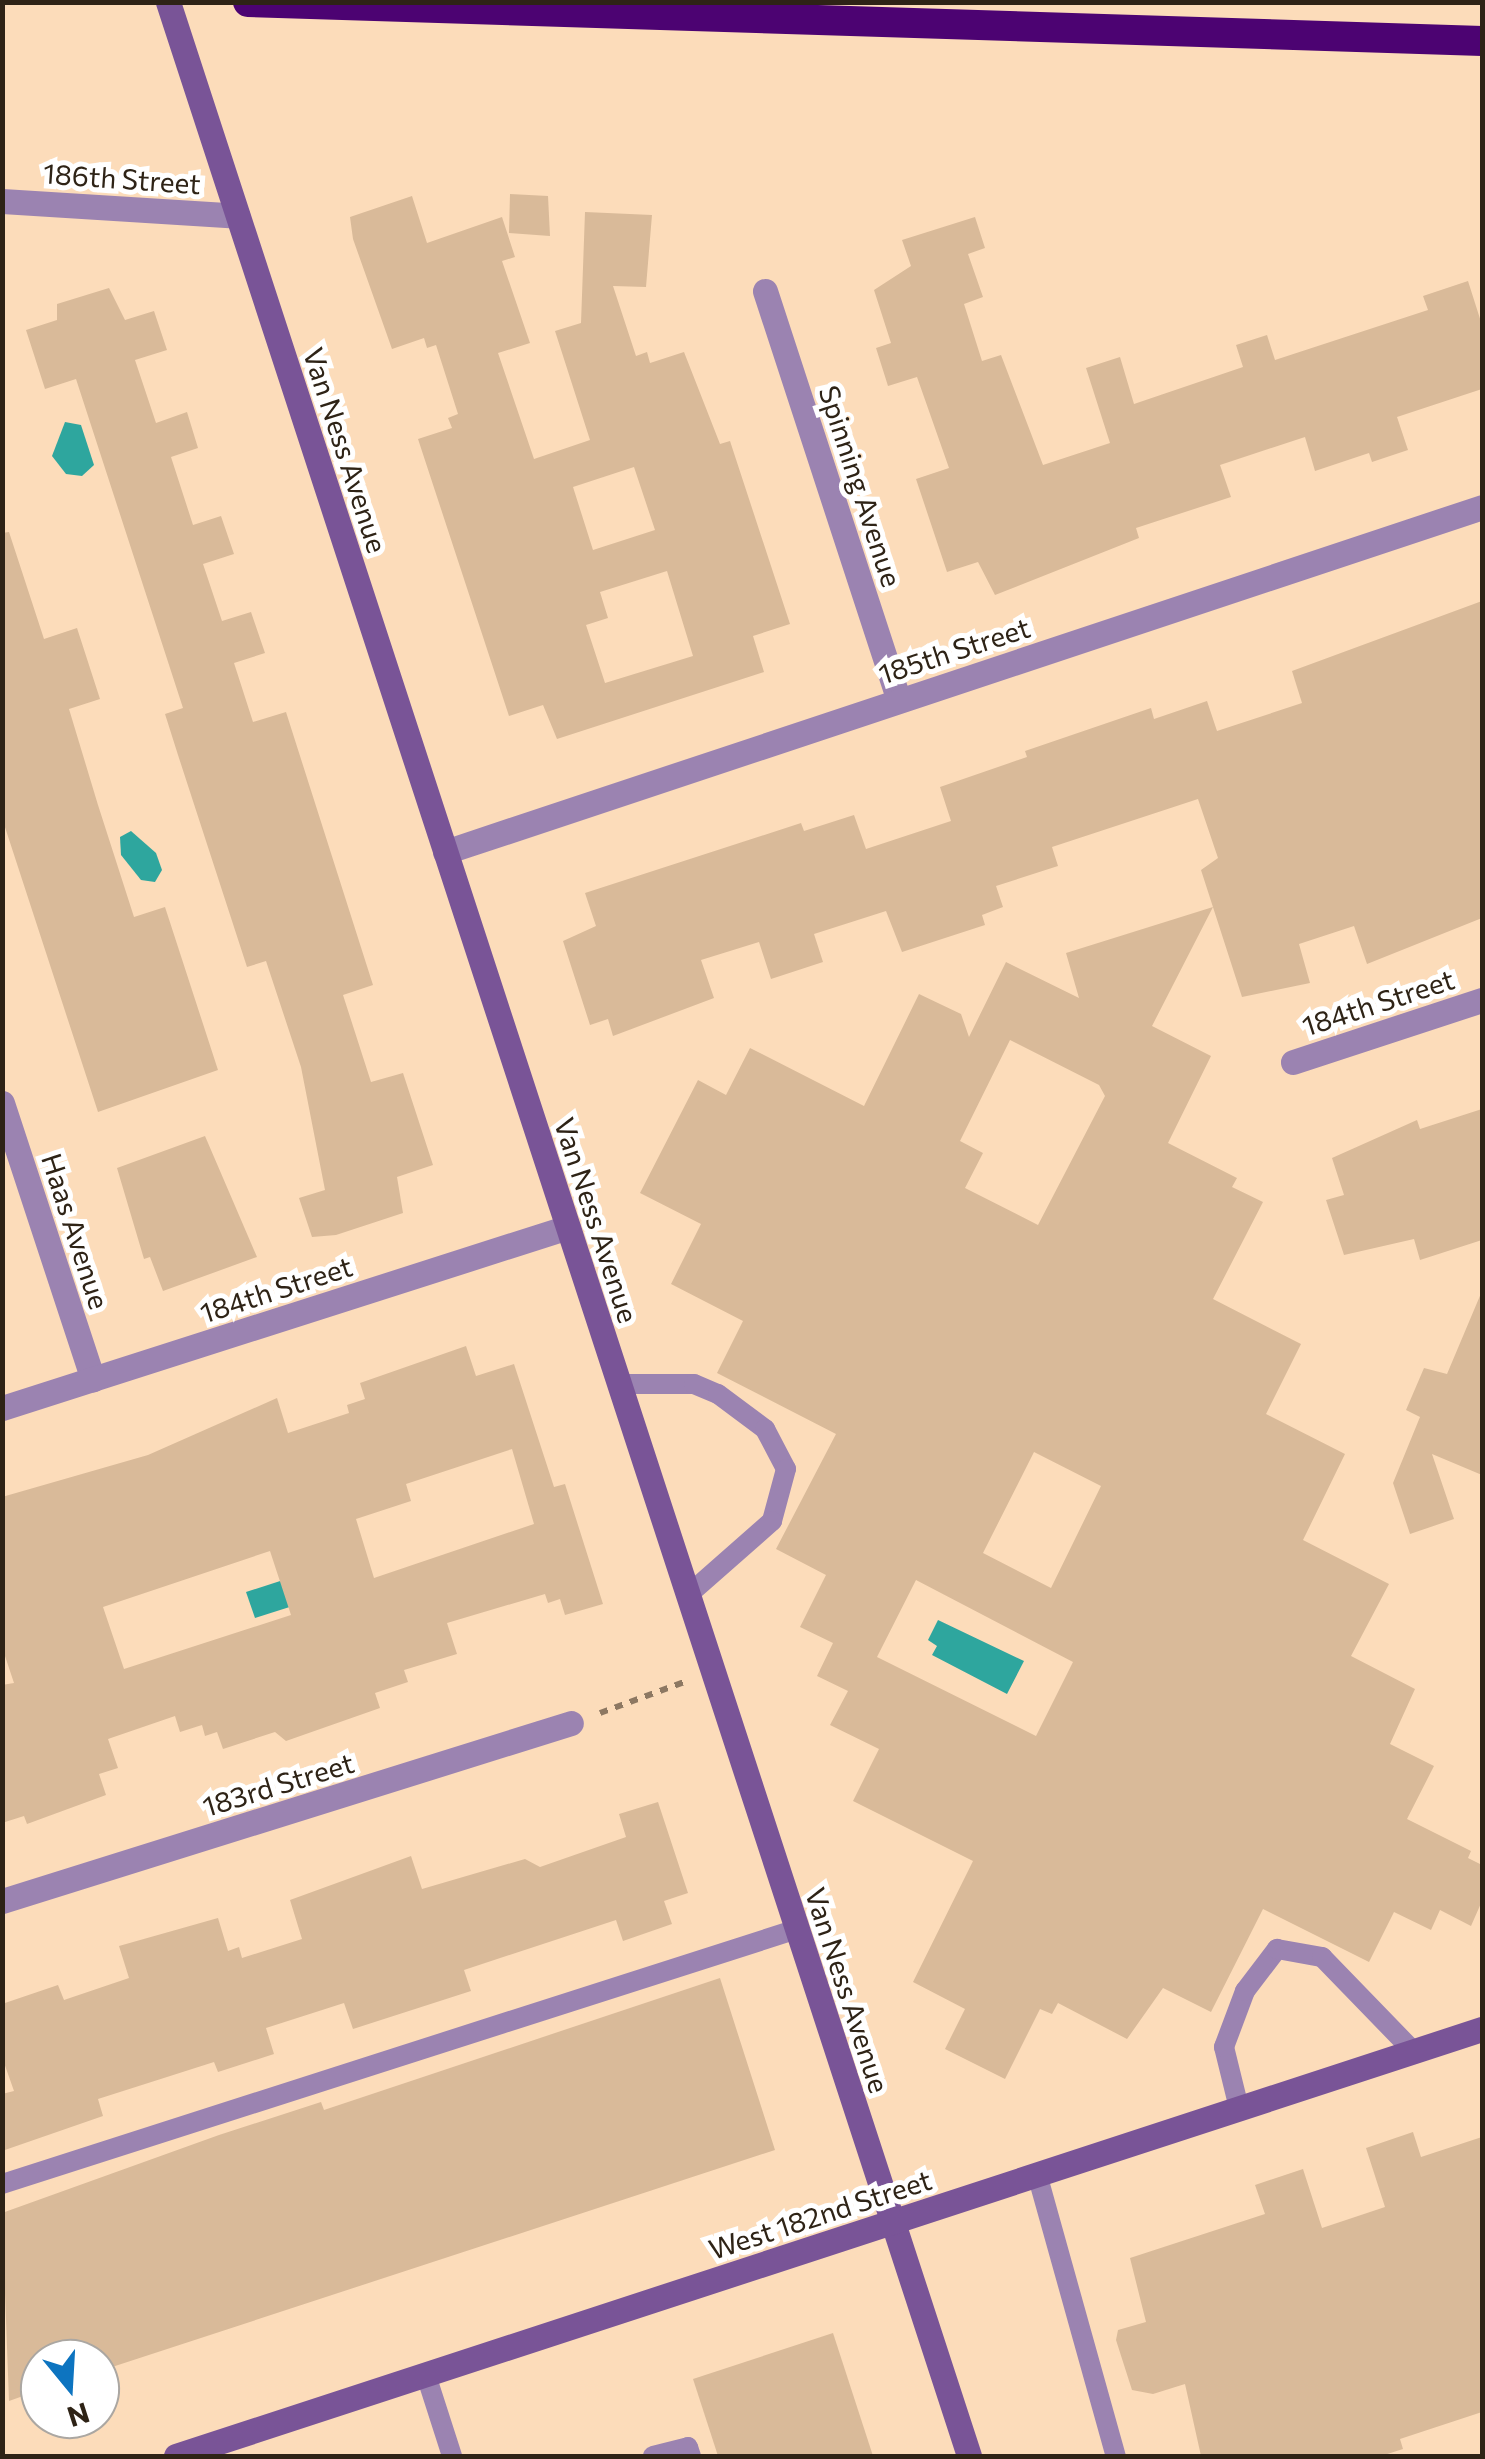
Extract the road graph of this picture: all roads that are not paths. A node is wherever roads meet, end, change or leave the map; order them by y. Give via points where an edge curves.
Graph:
1 (168, 2) edge
2 (248, 2) edge
3 (296, 5) edge
4 (1482, 41) edge
5 (2, 201) edge
6 (238, 216) junction
7 (765, 291) dead end
8 (1482, 507) edge
9 (899, 700) junction
10 (446, 852) junction
11 (1482, 1000) edge
12 (1293, 1062) dead end
13 (2, 1102) edge
14 (568, 1226) junction
15 (93, 1378) junction
16 (619, 1384) junction
17 (2, 1408) edge
18 (688, 1595) junction
19 (571, 1723) road end
20 (2, 1901) edge
21 (796, 1929) junction
22 (1482, 2028) edge
23 (1413, 2051) junction
24 (1239, 2108) junction
25 (1037, 2174) junction
26 (2, 2184) edge
27 (892, 2222) junction
28 (426, 2374) junction
29 (176, 2456) edge
30 (452, 2456) edge
31 (653, 2456) edge
32 (691, 2456) edge
33 (968, 2456) edge
34 (1116, 2456) edge

1 - 6 main road, Van Ness Avenue
2 - 3 highway
3 - 4 highway
5 - 6 street, 186th Street
6 - 10 main road, Van Ness Avenue
7 - 9 street, Spinning Avenue
8 - 9 street, 185th Street
9 - 10 street, 185th Street
10 - 14 main road, Van Ness Avenue
11 - 12 street, 184th Street
13 - 15 street, Haas Avenue
14 - 15 street, 184th Street
14 - 16 main road, Van Ness Avenue
15 - 17 street, 184th Street
16 - 18 main road, Van Ness Avenue
16 - 18 lane via 694,1384 718,1394 765,1429 786,1469 772,1521
18 - 21 main road, Van Ness Avenue
19 - 20 street, 183rd Street
21 - 26 lane
21 - 27 main road, Van Ness Avenue
22 - 23 main road, West 182nd Street
23 - 24 main road, West 182nd Street
23 - 24 lane via 1322,1958 1277,1949 1245,1992 1224,2047
24 - 25 main road, West 182nd Street
25 - 27 main road, West 182nd Street
25 - 34 lane
27 - 28 main road, West 182nd Street
27 - 33 main road, Van Ness Avenue
28 - 29 main road, West 182nd Street
28 - 30 lane
31 - 32 lane via 688,2447

